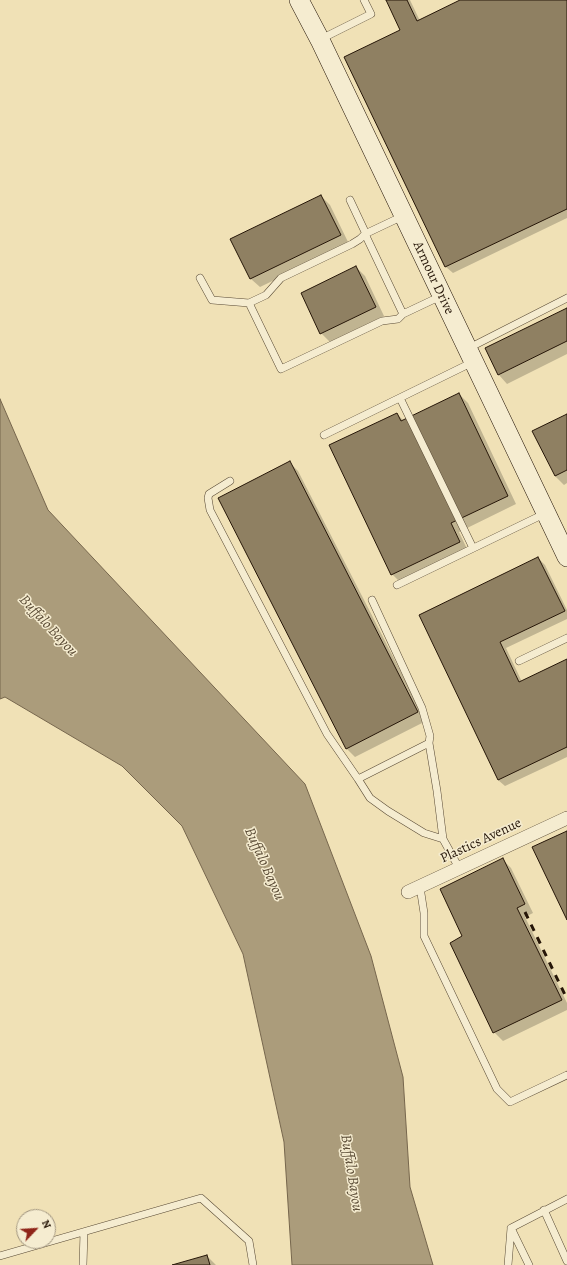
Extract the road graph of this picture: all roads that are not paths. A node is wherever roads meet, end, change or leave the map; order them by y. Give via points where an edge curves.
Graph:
1 (298, 0) edge
2 (364, 0) edge
3 (320, 40) junction
4 (350, 200) dead end
5 (403, 216) junction
6 (366, 234) junction
7 (200, 278) dead end
8 (441, 296) junction
9 (567, 298) edge
10 (249, 303) junction
11 (403, 314) junction
12 (470, 355) junction
13 (400, 398) junction
14 (324, 434) dead end
15 (230, 481) dead end
16 (546, 513) junction
17 (473, 548) junction
18 (567, 557) edge
19 (397, 585) dead end
20 (372, 600) dead end
21 (567, 638) edge
22 (519, 661) dead end
23 (429, 743) junction
24 (358, 779) junction
25 (567, 818) edge
26 (443, 839) junction
27 (460, 868) junction
28 (414, 890) joint
29 (567, 1074) edge
30 (567, 1199) edge
31 (544, 1210) junction
32 (511, 1228) junction
33 (84, 1232) junction
34 (0, 1256) edge
35 (567, 1261) edge
36 (83, 1265) edge
37 (253, 1265) edge
38 (508, 1265) edge
39 (529, 1265) edge

1 - 3 street, Armour Drive
2 - 3 lane via 371,14
3 - 5 street, Armour Drive
4 - 6 lane
5 - 6 lane
5 - 8 street, Armour Drive
6 - 10 lane via 352,244 281,278 266,295
6 - 11 lane
7 - 10 lane via 212,300
8 - 11 lane
8 - 12 street, Armour Drive
9 - 12 lane
10 - 11 lane via 281,369 382,321 398,319
12 - 13 lane
12 - 16 street, Armour Drive
13 - 14 lane
13 - 17 lane
15 - 24 lane via 209,494 210,510 327,734
16 - 17 lane
16 - 18 street, Armour Drive
17 - 19 lane
20 - 23 lane via 422,708 430,736
21 - 22 lane
23 - 24 lane
23 - 26 lane
24 - 26 lane via 370,798 424,833
25 - 27 street, Plastics Avenue
26 - 27 lane
27 - 28 street, Plastics Avenue
28 - 29 lane via 424,913 424,936 497,1089 510,1102
30 - 31 lane
31 - 32 lane
31 - 35 lane
32 - 38 lane
32 - 39 lane
33 - 34 lane
33 - 36 lane
33 - 37 lane via 201,1198 249,1241

